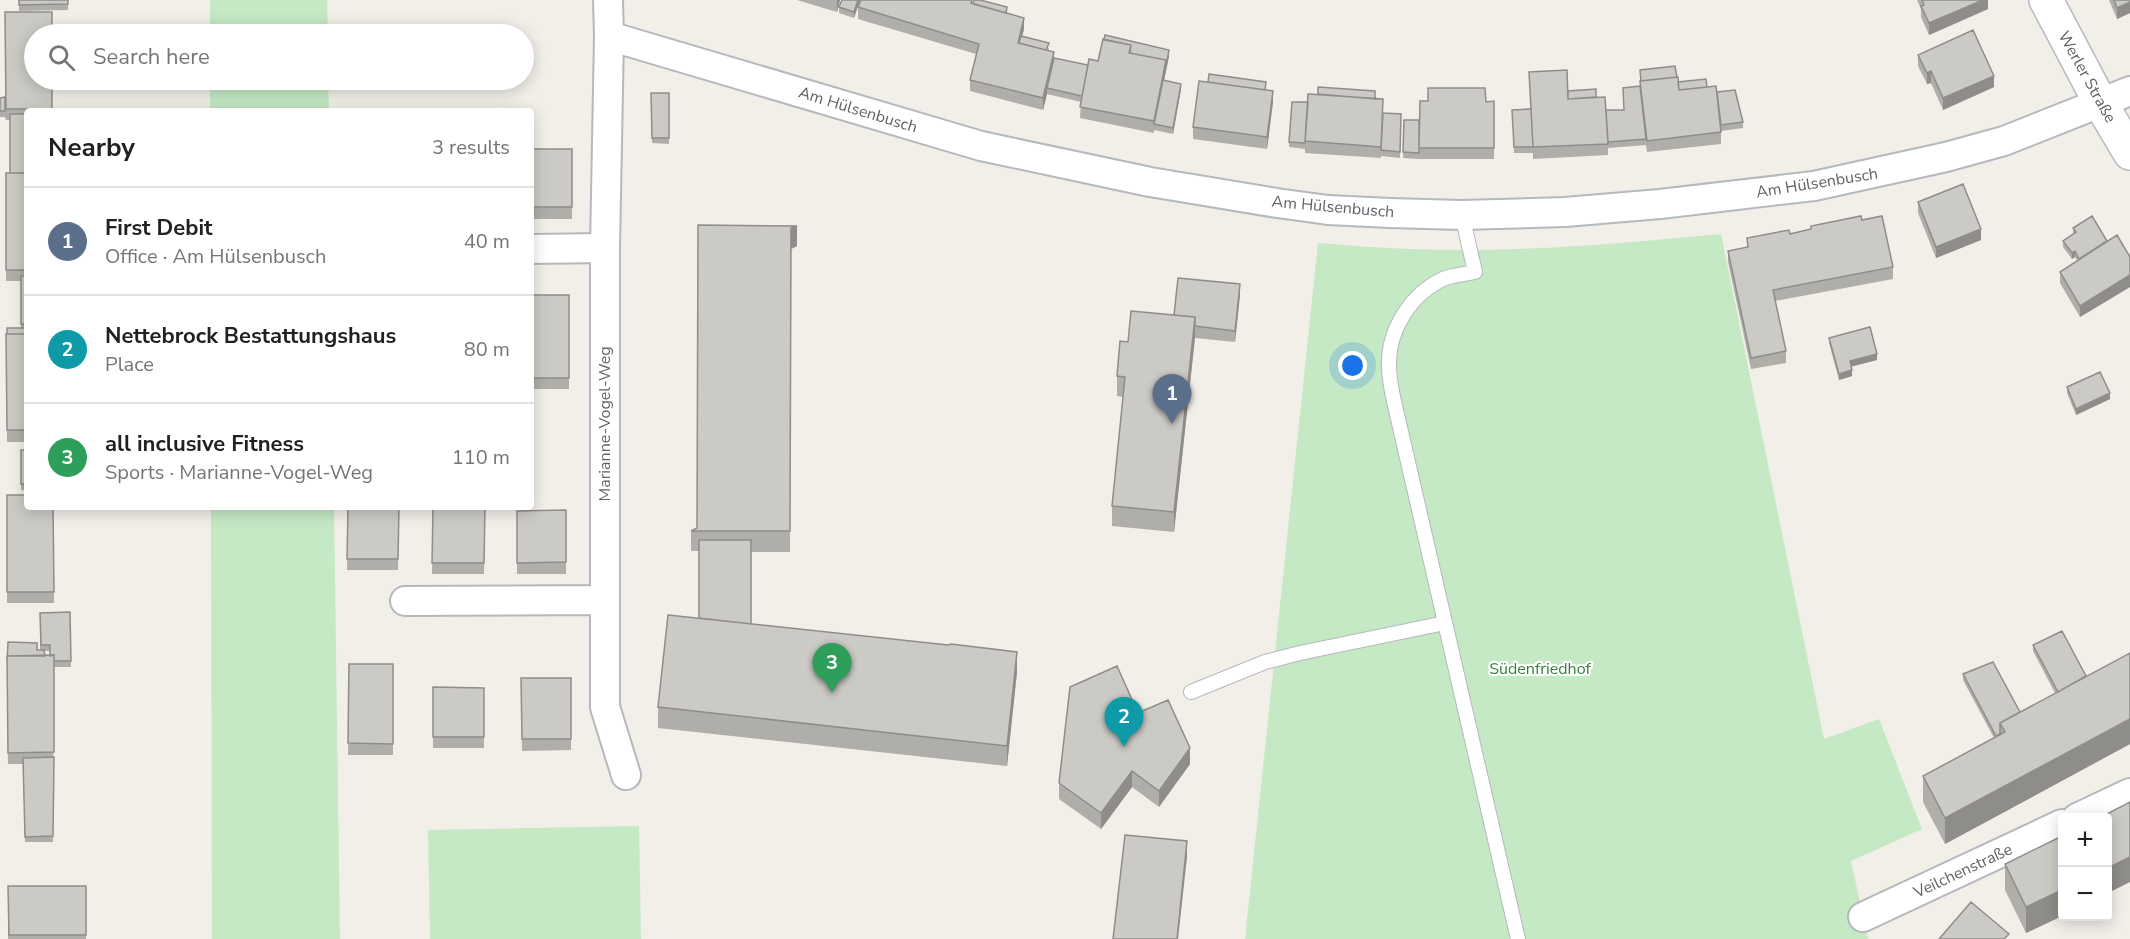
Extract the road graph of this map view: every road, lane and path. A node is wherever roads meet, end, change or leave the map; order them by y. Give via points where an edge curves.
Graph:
1 (608, 0) edge
2 (2046, 0) edge
3 (609, 36) junction
4 (2115, 98) edge
5 (2130, 153) edge
6 (1462, 214) junction
7 (604, 248) junction
8 (534, 249) edge
9 (605, 600) junction
10 (405, 601) dead end
11 (1445, 623) junction
12 (1191, 692) dead end
13 (626, 775) dead end
14 (2130, 793) edge
15 (2088, 813) edge
16 (2058, 826) edge
17 (1863, 917) dead end
18 (1518, 939) edge

1 - 3 street
2 - 4 main road, Werler Straße
3 - 6 street, Am Hülsenbusch via 981,146 1150,182 1328,210
3 - 7 street, Marianne-Vogel-Weg
4 - 5 main road, Werler Straße
4 - 6 street, Am Hülsenbusch via 2004,141 1814,186 1565,212
6 - 11 lane via 1475,272 1444,278 1419,295 1404,313 1391,341 1389,365
7 - 8 street
7 - 9 street, Marianne-Vogel-Weg
9 - 10 street
9 - 13 street, Marianne-Vogel-Weg via 605,707
11 - 12 lane via 1265,662
11 - 18 lane
14 - 15 street
16 - 17 street, Veilchenstraße

